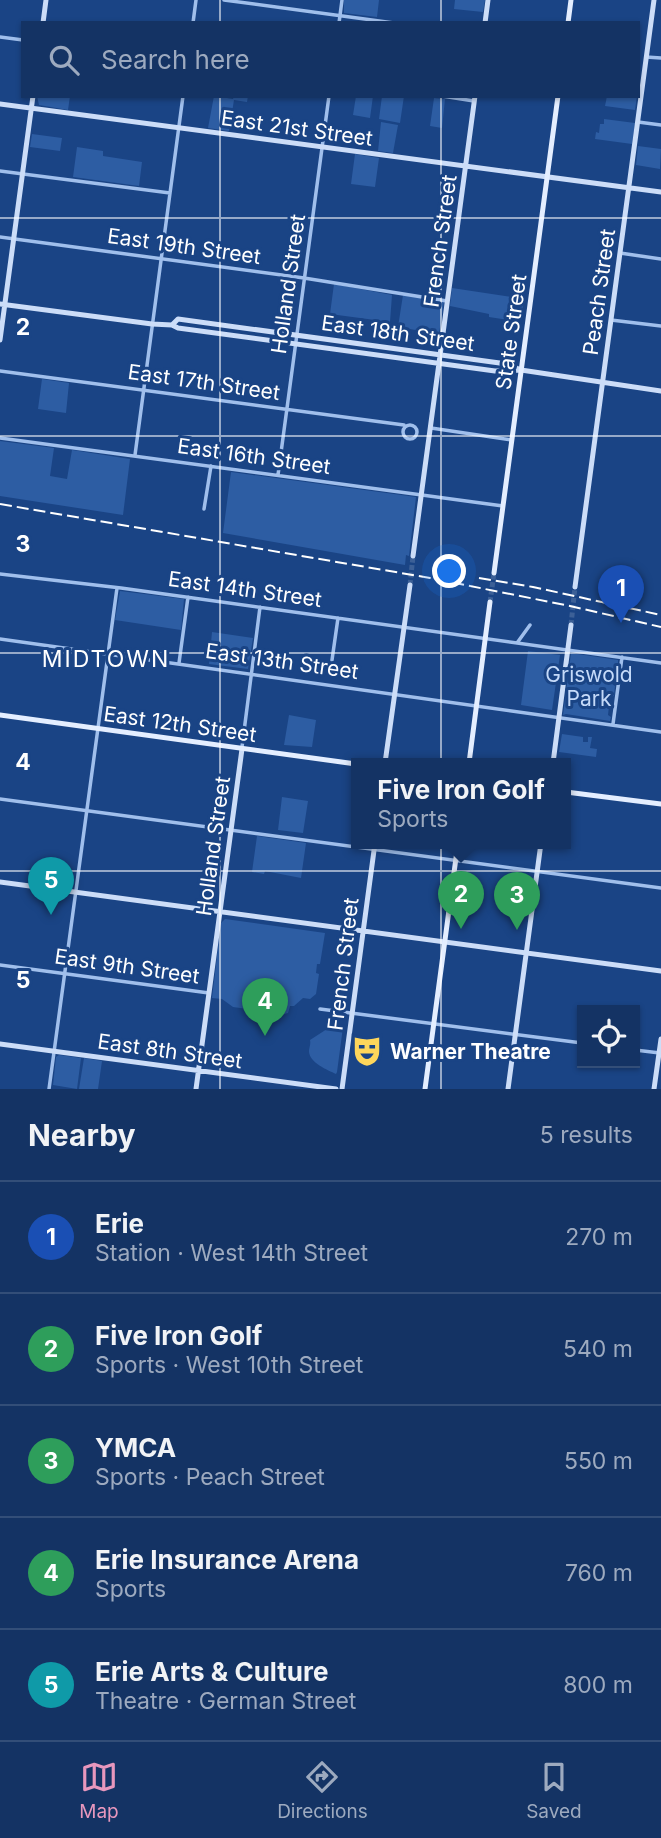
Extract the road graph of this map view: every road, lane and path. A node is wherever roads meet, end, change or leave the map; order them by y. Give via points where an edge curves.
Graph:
1 (46, 0) edge
2 (196, 0) edge
3 (224, 0) edge
4 (342, 0) edge
5 (488, 0) edge
6 (571, 0) edge
7 (654, 0) edge
8 (340, 16) junction
9 (43, 21) edge
10 (193, 21) edge
11 (339, 21) edge
12 (379, 21) edge
13 (485, 21) edge
14 (568, 21) edge
15 (0, 37) edge
16 (21, 40) edge
17 (646, 57) junction
18 (661, 58) edge
19 (33, 98) edge
20 (183, 98) edge
21 (329, 98) edge
22 (558, 98) edge
23 (475, 99) edge
24 (0, 104) edge
25 (31, 108) junction
26 (638, 122) junction
27 (661, 125) edge
28 (179, 128) junction
29 (322, 147) junction
30 (466, 166) junction
31 (0, 171) edge
32 (22, 174) junction
33 (547, 177) junction
34 (629, 188) junction
35 (661, 192) edge
36 (170, 193) junction
37 (0, 237) edge
38 (14, 239) junction
39 (620, 253) junction
40 (161, 259) junction
41 (661, 259) edge
42 (304, 278) junction
43 (447, 301) junction
44 (2, 304) edge
45 (611, 320) junction
46 (152, 324) junction
47 (172, 325) junction
48 (661, 326) edge
49 (296, 335) junction
50 (0, 340) edge
51 (295, 344) junction
52 (440, 355) junction
53 (439, 364) junction
54 (522, 370) junction
55 (0, 371) edge
56 (603, 382) junction
57 (143, 391) junction
58 (661, 391) edge
59 (286, 409) junction
60 (404, 425) junction
61 (430, 428) junction
62 (0, 438) edge
63 (512, 440) junction
64 (134, 456) junction
65 (211, 466) junction
66 (278, 475) junction
67 (422, 495) junction
68 (503, 506) junction
69 (204, 509) dead end
70 (413, 556) tunnel mouth
71 (494, 573) tunnel mouth
72 (0, 574) edge
73 (410, 585) tunnel mouth
74 (575, 587) tunnel mouth
75 (117, 588) junction
76 (188, 597) junction
77 (490, 602) tunnel mouth
78 (260, 607) junction
79 (338, 618) junction
80 (530, 625) dead end
81 (571, 625) tunnel mouth
82 (404, 626) junction
83 (486, 638) junction
84 (0, 639) edge
85 (517, 642) junction
86 (568, 650) junction
87 (108, 653) junction
88 (622, 657) junction
89 (332, 660) dead end
90 (179, 663) junction
91 (661, 663) edge
92 (252, 673) junction
93 (395, 693) junction
94 (477, 705) junction
95 (0, 715) edge
96 (559, 717) junction
97 (613, 724) junction
98 (98, 729) junction
99 (661, 732) edge
100 (242, 749) junction
101 (386, 758) edge
102 (470, 758) edge
103 (554, 758) edge
104 (351, 763) edge
105 (571, 793) edge
106 (0, 799) edge
107 (661, 804) edge
108 (87, 811) junction
109 (231, 830) junction
110 (351, 843) edge
111 (374, 849) edge
112 (392, 849) edge
113 (457, 849) edge
114 (540, 849) edge
115 (456, 860) junction
116 (537, 871) junction
117 (0, 882) edge
118 (661, 888) edge
119 (76, 892) junction
120 (220, 911) junction
121 (363, 931) junction
122 (444, 942) junction
123 (526, 953) junction
124 (0, 965) edge
125 (661, 971) edge
126 (65, 974) junction
127 (209, 993) junction
128 (320, 1009) dead end
129 (352, 1013) junction
130 (433, 1023) junction
131 (515, 1034) junction
132 (661, 1039) edge
133 (577, 1042) edge
134 (0, 1044) edge
135 (55, 1051) junction
136 (640, 1051) edge
137 (660, 1053) edge
138 (199, 1072) junction
139 (50, 1089) edge
140 (196, 1089) edge
141 (335, 1089) edge
142 (342, 1089) edge
143 (425, 1089) edge
144 (508, 1089) edge
145 (654, 1089) edge

1 - 9 main road
2 - 10 street
3 - 8 street
4 - 8 street
5 - 13 main road
6 - 14 main road
7 - 17 main road, Peach Street
8 - 11 street
8 - 12 street
15 - 16 street
17 - 18 street
17 - 26 main road, Peach Street
19 - 25 main road
20 - 28 street
21 - 29 street, Holland Street
22 - 33 main road, State Street
23 - 30 main road, French Street
24 - 25 main road, East 21st Street
25 - 28 main road, East 21st Street
25 - 32 main road
26 - 27 street
26 - 34 main road, Peach Street
28 - 29 main road, East 21st Street
28 - 36 street
29 - 30 main road, East 21st Street
29 - 42 street, Holland Street
30 - 33 main road, East 21st Street
30 - 43 main road, French Street
31 - 32 street
32 - 36 street
32 - 38 main road
33 - 34 main road, East 21st Street
33 - 54 main road, State Street
34 - 35 main road, East 21st Street
34 - 39 main road, Peach Street
36 - 40 street
37 - 38 street, East 19th Street
38 - 40 street, East 19th Street
38 - 44 main road
39 - 41 street
39 - 45 main road, Peach Street
40 - 42 street, East 19th Street
40 - 46 street
42 - 43 street, East 19th Street
42 - 49 street, Holland Street
43 - 52 main road, French Street
44 - 46 main road, East 18th Street
44 - 50 main road
45 - 48 street
45 - 56 main road, Peach Street
46 - 47 main road, East 18th Street
46 - 57 street
47 - 49 main road, East 18th Street via 178,319
47 - 51 main road, East 18th Street
49 - 51 street, Holland Street
49 - 52 main road, East 18th Street
51 - 53 main road, East 18th Street
51 - 59 street, Holland Street
52 - 53 main road, French Street
52 - 54 main road, East 18th Street
53 - 54 main road, East 18th Street
53 - 61 main road, French Street
54 - 56 main road
54 - 63 main road, State Street
55 - 57 street, East 17th Street
56 - 58 main road
56 - 74 main road, Peach Street
57 - 59 street, East 17th Street
57 - 64 street
59 - 60 street, East 17th Street
59 - 66 street, Holland Street
60 - 60 street, East 17th Street via 406,438 415,437 415,427
61 - 63 street
61 - 67 main road, French Street
62 - 64 street, East 16th Street
63 - 68 main road, State Street
64 - 65 street, East 16th Street
65 - 66 street, East 16th Street
65 - 69 street
66 - 67 street, East 16th Street
67 - 68 street, East 16th Street
67 - 70 main road, French Street
68 - 71 main road, State Street
72 - 75 street, East 14th Street
73 - 82 main road
75 - 76 street, East 14th Street
75 - 87 street
76 - 78 street, East 14th Street
76 - 90 street
77 - 83 main road
78 - 79 street, East 14th Street
78 - 92 street, Holland Street
79 - 82 street, East 14th Street
79 - 89 street
80 - 85 street
81 - 86 main road
82 - 83 street, East 14th Street
82 - 93 main road
83 - 85 street, East 14th Street
83 - 94 main road
84 - 87 street, East 13th Street
85 - 86 street, East 14th Street
86 - 88 street, East 14th Street
86 - 96 main road
87 - 90 street, East 13th Street
87 - 98 street
88 - 91 street, East 14th Street
88 - 97 street
90 - 92 street, East 13th Street
92 - 93 street, East 13th Street
92 - 100 street, Holland Street
93 - 94 street, East 13th Street
93 - 101 main road
94 - 96 street, East 13th Street
94 - 102 main road
95 - 98 main road, East 12th Street
96 - 97 street, East 13th Street
96 - 103 main road
97 - 99 street, East 13th Street
98 - 100 main road, East 12th Street
98 - 108 street
100 - 104 main road, East 12th Street
100 - 109 main road, Holland Street
105 - 107 main road
106 - 108 street
108 - 109 street
108 - 119 street
109 - 110 street
109 - 120 main road, Holland Street
111 - 121 main road, French Street
112 - 115 street
113 - 115 main road
114 - 116 main road
115 - 116 street
115 - 122 main road
116 - 118 street
116 - 123 main road
117 - 119 main road
119 - 120 main road
119 - 126 street
120 - 121 main road
120 - 127 main road, Holland Street
121 - 122 main road
121 - 129 main road, French Street
122 - 123 main road
122 - 130 main road
123 - 125 main road
123 - 131 main road
124 - 126 street, East 9th Street
126 - 127 street, East 9th Street
126 - 135 street
127 - 138 main road, Holland Street
128 - 129 street
129 - 130 street
129 - 142 main road, French Street
130 - 131 street
130 - 143 main road
131 - 133 street
131 - 144 main road
132 - 137 main road
134 - 135 main road, East 8th Street
135 - 138 main road, East 8th Street
135 - 139 street
136 - 137 street
137 - 145 main road
138 - 140 main road, Holland Street
138 - 141 main road, East 8th Street

